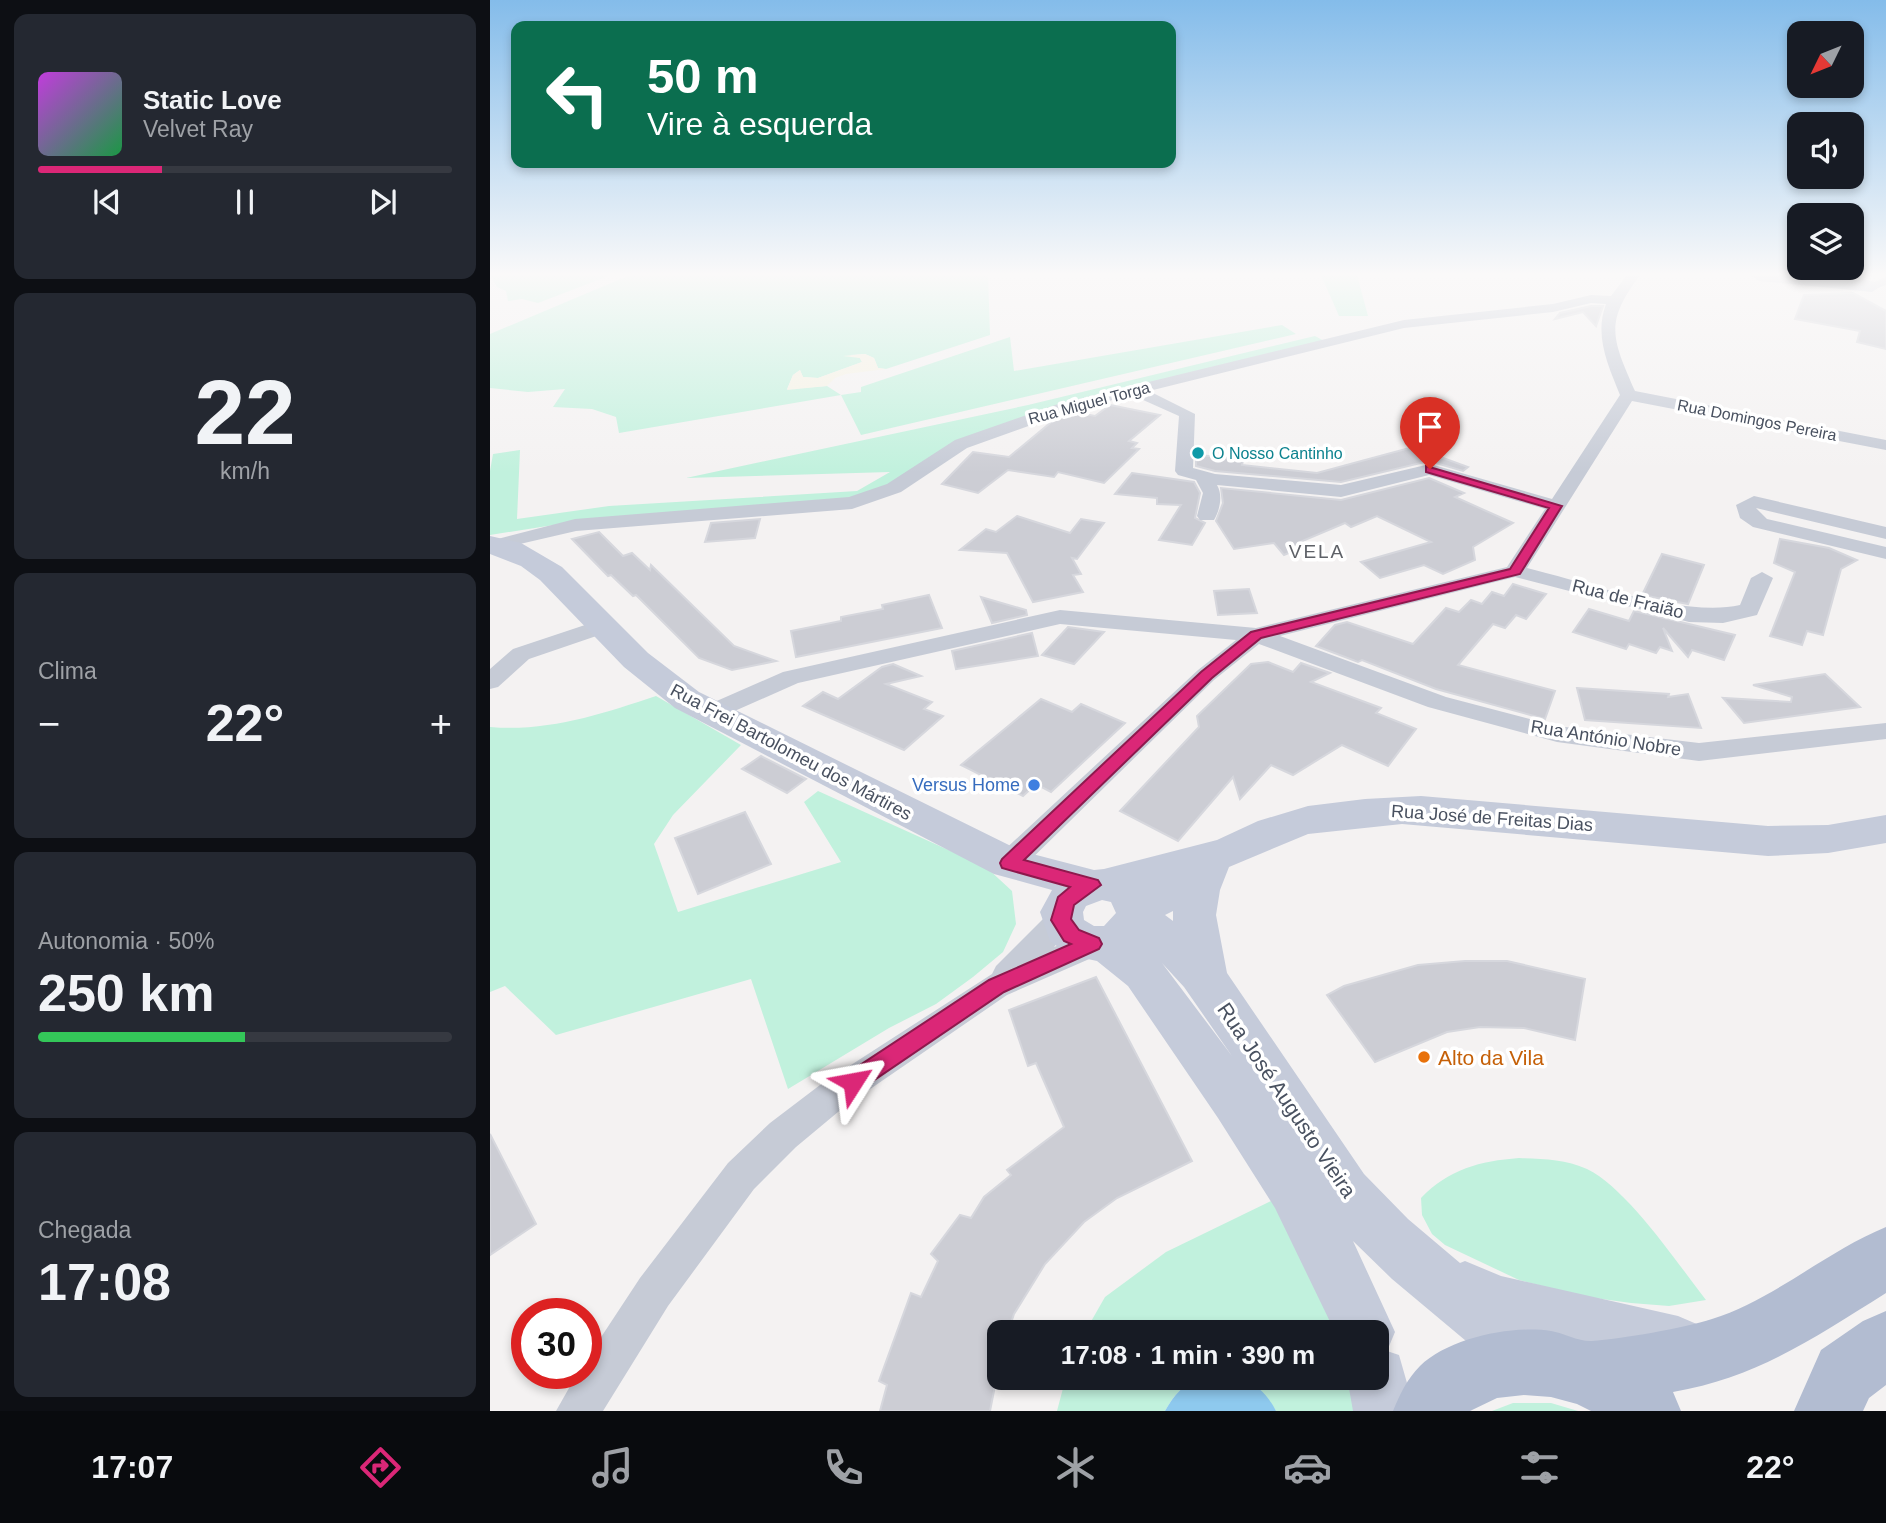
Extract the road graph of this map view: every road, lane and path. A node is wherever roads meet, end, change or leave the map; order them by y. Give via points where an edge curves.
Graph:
1 (1337, 341) edge
2 (1609, 341) edge
3 (1136, 391) junction
4 (1629, 395) junction
5 (1886, 445) edge
6 (1205, 477) junction
7 (1556, 506) junction
8 (1207, 516) dead end
9 (1886, 533) edge
10 (493, 546) edge
11 (1886, 553) edge
12 (1515, 571) junction
13 (1762, 578) dead end
14 (603, 626) junction
15 (1256, 635) junction
16 (490, 682) edge
17 (712, 713) junction
18 (1886, 731) edge
19 (1886, 829) edge
20 (1009, 863) junction
21 (1213, 865) junction
22 (1099, 914) junction
23 (1206, 978) junction
24 (1886, 1258) edge
25 (1439, 1279) junction
26 (1360, 1320) edge
27 (1886, 1344) edge
28 (1709, 1353) junction
29 (1564, 1367) junction
30 (1380, 1390) edge
31 (578, 1411) edge
32 (1384, 1411) edge
33 (1427, 1411) edge
34 (1647, 1411) edge
35 (1828, 1411) edge

1 - 3 street, Rua Miguel Torga
2 - 4 street
3 - 6 street via 1187,414 1184,471
3 - 10 street, Rua Miguel Torga via 1055,410 984,435 947,451 894,488 852,503 575,525
4 - 5 street, Rua Domingos Pereira
4 - 7 street
6 - 7 street via 1341,491 1430,469
6 - 8 street via 1212,493
7 - 12 street
9 - 11 street via 1765,503 1745,505 1746,514 1760,523
10 - 14 main road, Rua Frei Bartolomeu dos Mártires via 533,559
12 - 13 street, Rua de Fraião via 1689,615 1723,616 1749,610
12 - 15 street
14 - 16 street via 521,654
14 - 17 main road, Rua Frei Bartolomeu dos Mártires via 664,685
15 - 17 street via 1060,617 791,677
15 - 18 street, Rua António Nobre via 1437,702 1558,734 1699,752
15 - 20 street via 1206,675
17 - 20 main road, Rua Frei Bartolomeu dos Mártires
19 - 21 main road, Rua José de Freitas Dias via 1828,839 1768,841 1421,810 1372,811 1273,831
20 - 22 main road, Rua Frei Bartolomeu dos Mártires via 1044,900
21 - 22 main road
21 - 23 main road via 1194,899 1193,925
22 - 23 main road, Rua José Augusto Vieira via 1157,930
22 - 26 main road via 1125,956 1144,973 1269,1149 1319,1227
22 - 31 street via 832,1096 741,1175 654,1292
23 - 25 main road, Rua José Augusto Vieira via 1344,1191 1396,1247
24 - 28 main road via 1772,1329
25 - 28 main road via 1500,1305
25 - 29 main road, Rua José Augusto Vieira
27 - 35 main road via 1845,1374
28 - 29 main road
29 - 33 main road via 1488,1365 1447,1387
29 - 34 main road via 1637,1401
30 - 32 main road

